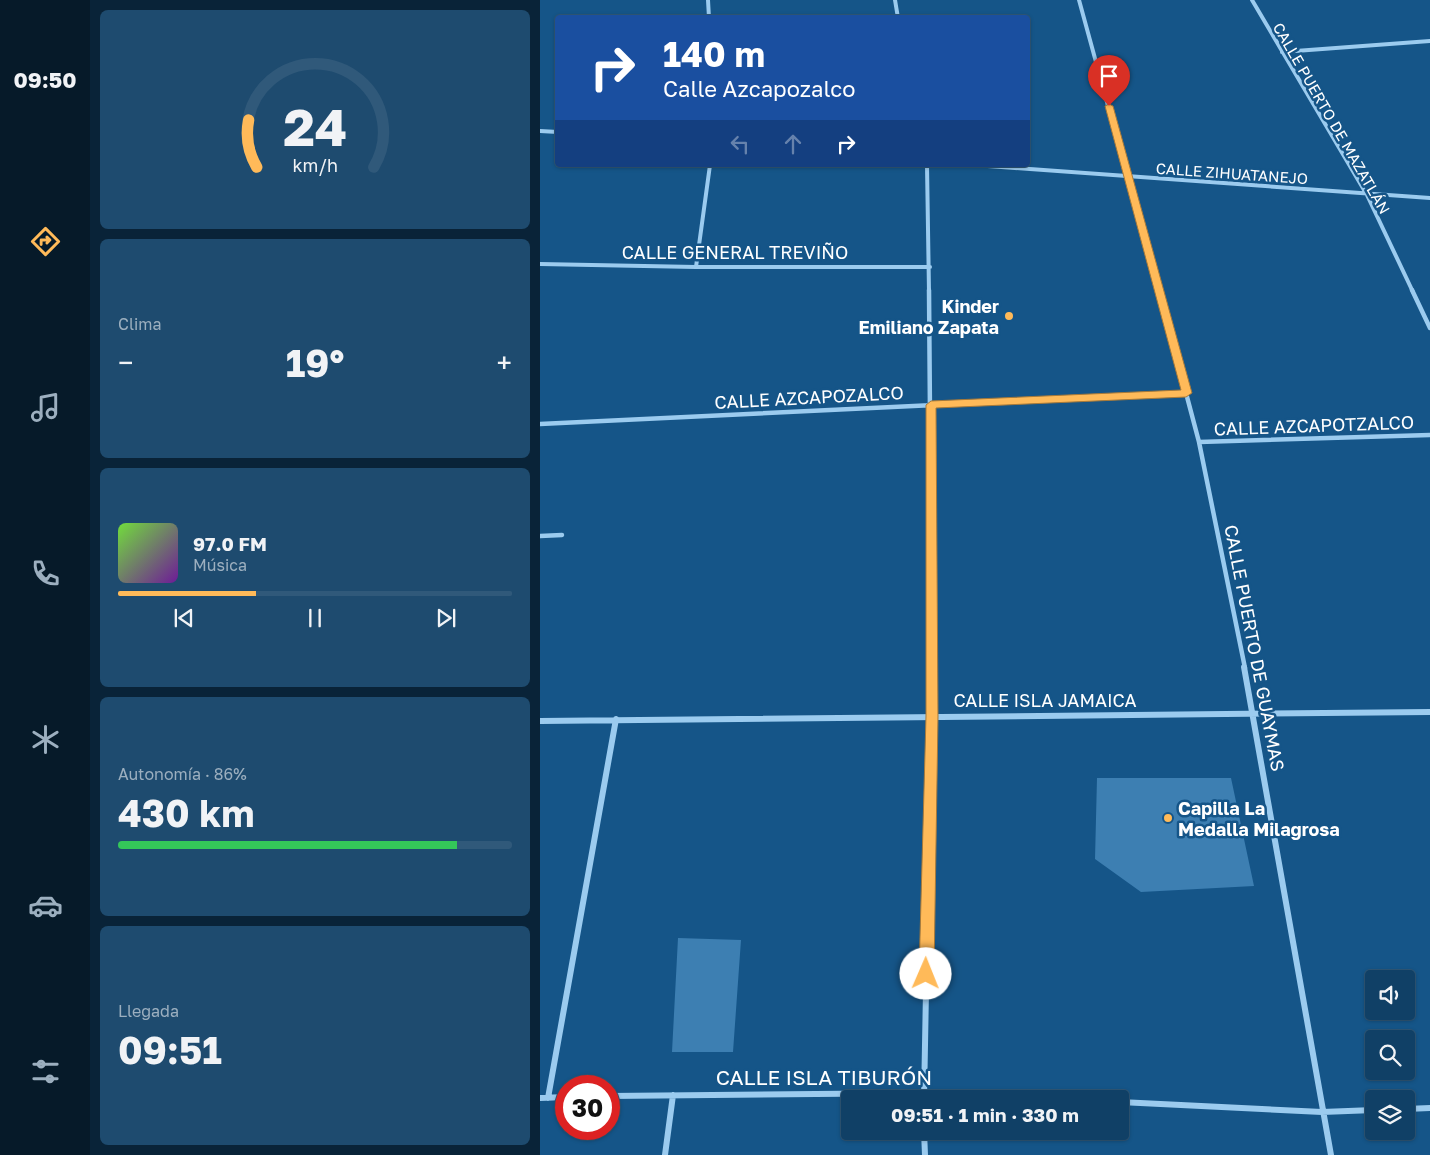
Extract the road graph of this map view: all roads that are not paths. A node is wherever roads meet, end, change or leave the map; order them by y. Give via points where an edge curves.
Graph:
1 (708, 0) edge
2 (895, 0) edge
3 (1079, 0) edge
4 (1252, 0) edge
5 (708, 15) edge
6 (898, 15) edge
7 (1430, 41) edge
8 (1282, 52) junction
9 (540, 131) edge
10 (555, 132) edge
11 (710, 167) edge
12 (927, 167) edge
13 (1000, 167) edge
14 (1130, 177) junction
15 (1367, 195) junction
16 (1430, 198) edge
17 (540, 264) edge
18 (696, 267) junction
19 (930, 267) junction
20 (1430, 328) edge
21 (1186, 393) junction
22 (931, 405) junction
23 (540, 424) edge
24 (1430, 435) edge
25 (1199, 442) junction
26 (562, 535) dead end
27 (540, 536) edge
28 (1430, 712) edge
29 (1254, 714) junction
30 (932, 716) junction
31 (616, 719) junction
32 (540, 720) edge
33 (924, 1090) edge
34 (673, 1095) junction
35 (620, 1096) edge
36 (841, 1096) edge
37 (544, 1098) edge
38 (1129, 1102) edge
39 (1430, 1108) edge
40 (1415, 1109) edge
41 (1365, 1110) edge
42 (1322, 1112) junction
43 (924, 1140) edge
44 (665, 1155) edge
45 (925, 1155) edge
46 (1331, 1155) edge

1 - 5 street
2 - 6 street
3 - 14 street
4 - 8 street, CALLE PUERTO DE MAZATLÁN
7 - 8 street
8 - 15 street, CALLE PUERTO DE MAZATLÁN
9 - 10 street
11 - 18 street
12 - 19 street
13 - 14 street, CALLE ZIHUATANEJO
14 - 15 street, CALLE ZIHUATANEJO
14 - 21 street
15 - 16 street, CALLE ZIHUATANEJO
15 - 20 street, CALLE PUERTO DE MAZATLÁN
17 - 18 street, CALLE GENERAL TREVIÑO
18 - 19 street, CALLE GENERAL TREVIÑO
19 - 22 street
21 - 22 street, CALLE AZCAPOZALCO
21 - 25 street, CALLE PUERTO DE GUAYMAS
22 - 23 street, CALLE AZCAPOZALCO
22 - 30 street
24 - 25 street, CALLE AZCAPOTZALCO
25 - 29 street, CALLE PUERTO DE GUAYMAS
26 - 27 street
28 - 29 street, CALLE ISLA JAMAICA
29 - 30 street, CALLE ISLA JAMAICA
29 - 42 street, CALLE PUERTO DE GUAYMAS
30 - 31 street, CALLE ISLA JAMAICA
30 - 33 street
31 - 32 street, CALLE ISLA JAMAICA
31 - 37 street
34 - 35 street, CALLE ISLA TIBURÓN
34 - 36 street, CALLE ISLA TIBURÓN
34 - 44 street
38 - 42 street
39 - 40 street
41 - 42 street
42 - 46 street, CALLE PUERTO DE GUAYMAS
43 - 45 street

